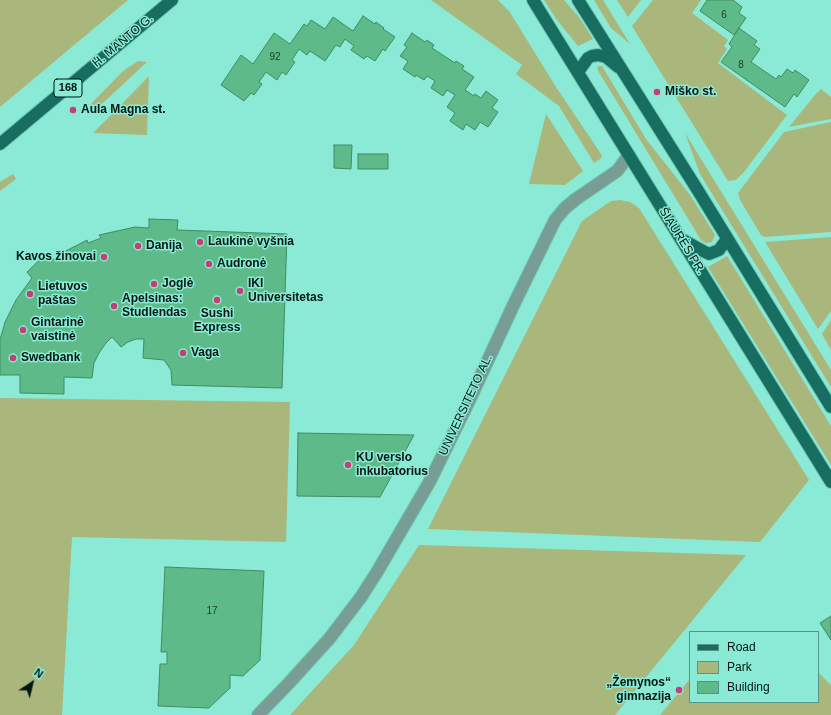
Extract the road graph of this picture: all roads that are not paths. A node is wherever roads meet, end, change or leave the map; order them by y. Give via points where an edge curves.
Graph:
1 (172, 0) edge
2 (578, 0) edge
3 (533, 2) edge
4 (623, 71) junction
5 (578, 72) junction
6 (0, 144) edge
7 (630, 155) junction
8 (681, 238) junction
9 (727, 239) junction
10 (831, 407) edge
11 (831, 482) edge
12 (258, 715) edge

1 - 6 main road, H. MANTO G. / 168
2 - 4 main road
3 - 5 main road, ŠIAURĖS PR.
4 - 5 main road via 598,55 588,58
4 - 9 main road
5 - 7 main road, ŠIAURĖS PR.
7 - 8 main road, ŠIAURĖS PR.
7 - 12 street, UNIVERSITETO AL. via 617,171 576,199 555,220 430,480 377,572 329,639
8 - 9 main road via 709,254 719,250
8 - 11 main road, ŠIAURĖS PR.
9 - 10 main road

